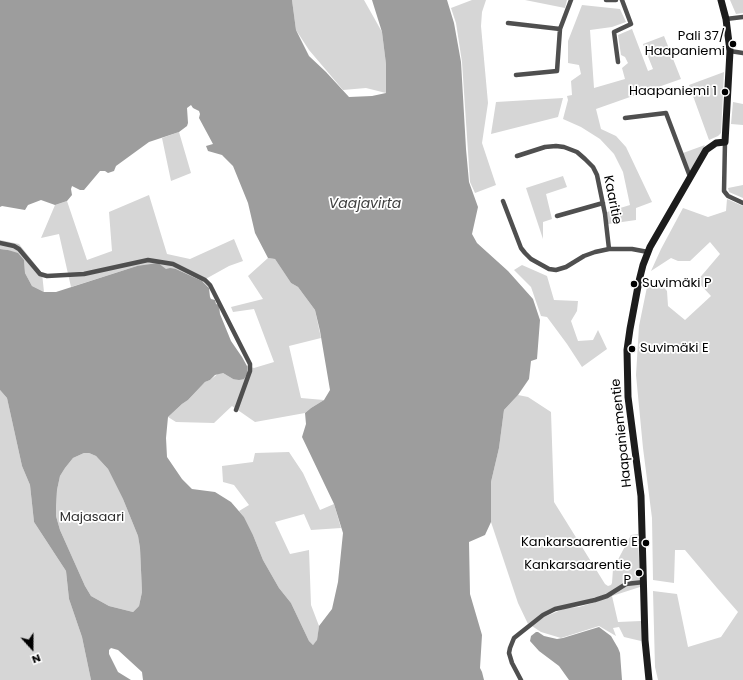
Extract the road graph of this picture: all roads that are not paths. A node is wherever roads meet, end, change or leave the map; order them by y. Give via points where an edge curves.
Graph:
1 (571, 0) edge
2 (606, 0) edge
3 (616, 0) edge
4 (622, 0) edge
5 (721, 0) edge
6 (743, 17) edge
7 (726, 19) junction
8 (508, 23) dead end
9 (560, 29) junction
10 (730, 51) junction
11 (743, 53) edge
12 (618, 62) dead end
13 (516, 76) dead end
14 (625, 118) dead end
15 (725, 142) junction
16 (517, 156) dead end
17 (691, 176) junction
18 (503, 201) dead end
19 (603, 203) junction
20 (743, 203) edge
21 (557, 216) dead end
22 (0, 243) edge
23 (609, 249) junction
24 (648, 252) junction
25 (236, 410) dead end
26 (644, 582) junction
27 (521, 680) edge
28 (649, 680) edge

1 - 9 street
2 - 3 street
4 - 12 street via 631,24 614,32
5 - 7 street
6 - 7 street
7 - 10 street
8 - 9 street
9 - 13 street via 557,71
10 - 11 street
10 - 15 street
14 - 17 street via 666,113
15 - 17 street, Haapaniementie via 708,147
15 - 20 street via 724,191 728,196
16 - 19 street, Kaaritie via 556,146 577,152 593,167
17 - 24 street, Haapaniementie
18 - 23 street via 521,248 531,259 545,267 556,270 584,256
19 - 21 street
19 - 23 street, Kaaritie
22 - 25 street via 19,249 40,274 47,276 84,274 148,260 173,264 205,280 210,285 250,364 250,372
23 - 24 street
24 - 26 street, Haapaniementie via 630,329 627,375 641,496
26 - 27 street via 626,584 607,596 555,609 519,634 514,638 509,653
26 - 28 street, Haapaniementie via 645,648

